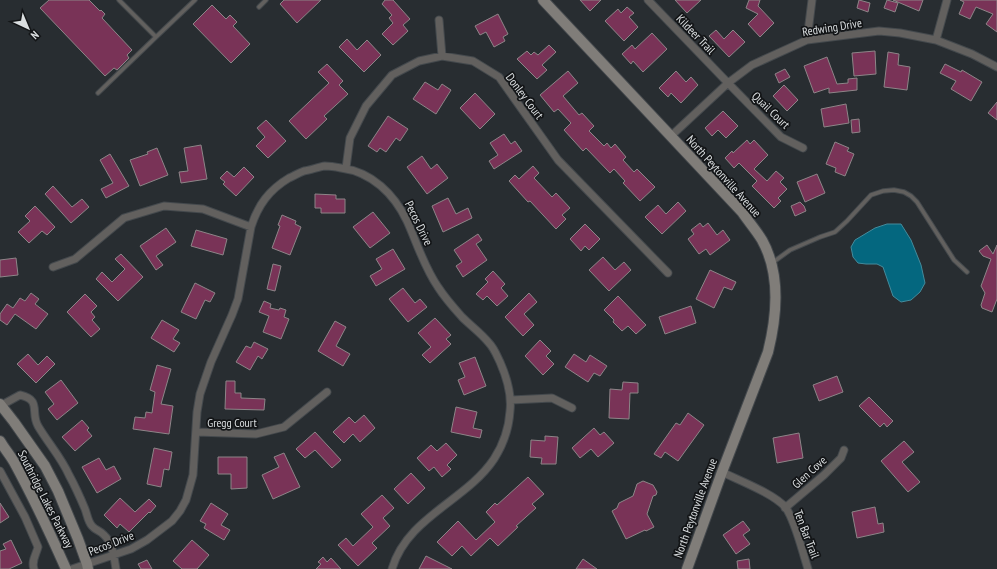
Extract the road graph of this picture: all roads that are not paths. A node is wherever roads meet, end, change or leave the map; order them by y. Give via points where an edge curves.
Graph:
1 (119, 0) edge
2 (195, 0) edge
3 (266, 0) edge
4 (543, 0) edge
5 (648, 0) edge
6 (812, 0) edge
7 (947, 0) edge
8 (259, 7) dead end
9 (439, 20) dead end
10 (156, 37) junction
11 (806, 40) junction
12 (936, 40) junction
13 (442, 56) junction
14 (997, 67) edge
15 (728, 83) junction
16 (98, 93) dead end
17 (671, 136) junction
18 (803, 148) dead end
19 (346, 168) junction
20 (251, 227) junction
21 (771, 264) junction
22 (53, 267) dead end
23 (967, 272) dead end
24 (668, 273) dead end
25 (328, 392) dead end
26 (511, 400) junction
27 (0, 405) edge
28 (572, 408) dead end
29 (196, 432) junction
30 (0, 441) edge
31 (844, 450) dead end
32 (0, 471) edge
33 (722, 472) junction
34 (785, 508) junction
35 (113, 555) junction
36 (88, 566) edge
37 (34, 569) edge
38 (66, 569) edge
39 (72, 569) edge
40 (116, 569) edge
41 (392, 569) edge
42 (687, 569) edge
43 (808, 569) edge

1 - 10 lane
2 - 10 lane
3 - 8 lane
4 - 17 street, North Peytonville Avenue
5 - 15 street, Kildeer Trail
6 - 11 street
7 - 12 street
9 - 13 street
10 - 16 lane
11 - 12 street, Redwing Drive via 879,31 900,32
11 - 15 street, Redwing Drive via 752,65
12 - 14 street, Redwing Drive
13 - 19 street, Donley Court via 419,61 392,75 366,106 350,138
13 - 24 street, Donley Court via 473,61 499,77 558,160
15 - 17 street, Redwing Drive
15 - 18 street, Quail Court via 781,137
17 - 21 street, North Peytonville Avenue via 742,212 761,239
19 - 20 street, Pecos Drive via 326,166 300,172 281,183 260,205
19 - 26 street, Pecos Drive via 370,178 395,200 443,296 490,343 497,354 506,374
20 - 22 street via 203,209 164,206 124,218 75,259
20 - 29 street, Pecos Drive via 238,299 200,394
21 - 23 lane via 790,250 835,232 871,195 894,190 904,192 917,202 954,260
21 - 33 street, North Peytonville Avenue via 775,282 772,336
25 - 29 street, Gregg Court via 284,427 256,434
26 - 28 street via 552,398
26 - 41 street, Pecos Drive via 505,435 495,458 466,489 412,534 402,547
27 - 35 street, Southridge Lakes Parkway via 20,395 33,401 37,425 69,474 91,526 108,539
27 - 36 street, Southridge Lakes Parkway via 45,466 58,491
29 - 35 street, Pecos Drive via 193,475 180,511 172,521 147,540 132,549
30 - 38 street, Southridge Lakes Parkway via 32,497
31 - 34 street, Glen Cove via 841,458 824,475
32 - 37 street via 38,547 33,560
33 - 34 street, Ten Bar Trail via 763,491
33 - 42 street, North Peytonville Avenue
34 - 43 street, Ten Bar Trail via 792,519
35 - 36 street, Pecos Drive
35 - 40 street, Southridge Lakes Parkway
36 - 39 street, Pecos Drive

